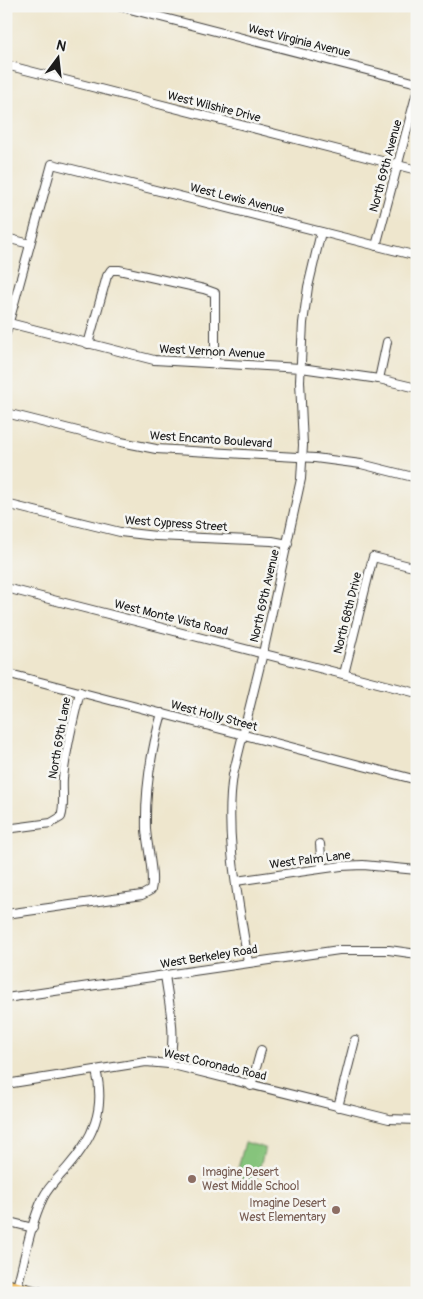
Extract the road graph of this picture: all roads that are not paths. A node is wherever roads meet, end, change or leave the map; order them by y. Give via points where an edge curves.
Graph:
1 (118, 6) edge
2 (6, 65) edge
3 (417, 83) edge
4 (417, 92) edge
5 (398, 165) junction
6 (417, 170) edge
7 (321, 232) junction
8 (6, 238) edge
9 (30, 244) junction
10 (376, 246) junction
11 (417, 256) edge
12 (9, 323) junction
13 (6, 333) edge
14 (387, 342) dead end
15 (88, 344) junction
16 (215, 364) junction
17 (301, 368) junction
18 (380, 379) junction
19 (417, 388) edge
20 (6, 413) edge
21 (303, 457) junction
22 (417, 478) edge
23 (6, 504) edge
24 (288, 544) junction
25 (417, 568) edge
26 (6, 588) edge
27 (263, 653) junction
28 (6, 674) edge
29 (344, 674) junction
30 (80, 692) junction
31 (417, 693) edge
32 (162, 713) junction
33 (242, 735) junction
34 (417, 780) edge
35 (6, 829) edge
36 (320, 844) dead end
37 (322, 868) junction
38 (417, 870) edge
39 (236, 881) junction
40 (6, 914) edge
41 (417, 954) edge
42 (248, 962) junction
43 (165, 975) junction
44 (6, 998) edge
45 (355, 1040) dead end
46 (261, 1050) dead end
47 (169, 1064) junction
48 (96, 1070) junction
49 (6, 1084) edge
50 (252, 1086) junction
51 (338, 1107) junction
52 (417, 1120) edge
53 (6, 1221) edge
54 (33, 1228) junction
55 (6, 1284) edge
56 (17, 1286) junction
57 (42, 1293) edge

1 - 3 street, West Virginia Avenue
2 - 5 street, West Wilshire Drive
4 - 5 street, North 69th Avenue
5 - 6 street, West Wilshire Drive
5 - 10 street, North 69th Avenue
7 - 9 street, West Lewis Avenue via 52,164
7 - 10 street, West Lewis Avenue
7 - 17 street, North 69th Avenue via 305,305
8 - 9 street
9 - 12 street
10 - 11 street, West Lewis Avenue
12 - 13 street
12 - 15 street, West Vernon Avenue
14 - 18 street
15 - 16 street, West Vernon Avenue via 154,360
15 - 16 street via 107,276 111,270 119,270 215,293
16 - 17 street, West Vernon Avenue
17 - 18 street, West Vernon Avenue
17 - 21 street, North 69th Avenue
18 - 19 street, West Vernon Avenue
20 - 21 street, West Encanto Boulevard via 156,448
21 - 22 street, West Encanto Boulevard via 360,464
21 - 24 street, North 69th Avenue
23 - 24 street, West Cypress Street via 120,532
24 - 27 street, North 69th Avenue
25 - 29 street, North 68th Drive via 373,557
26 - 27 street, West Monte Vista Road
27 - 29 street, West Monte Vista Road
27 - 33 street, North 69th Avenue
28 - 30 street, West Holly Street
29 - 31 street, West Monte Vista Road
30 - 32 street, West Holly Street
30 - 35 street, North 69th Lane via 68,746 61,817 51,822
32 - 33 street, West Holly Street
32 - 40 street via 149,769 147,796 151,890 142,895
33 - 34 street, West Holly Street
33 - 39 street, North 69th Avenue via 230,794
36 - 37 street
37 - 38 street, West Palm Lane via 363,866
37 - 39 street, West Palm Lane
39 - 42 street, North 69th Avenue
41 - 42 street, West Berkeley Road via 389,950 339,950
42 - 43 street, West Berkeley Road
43 - 44 street, West Berkeley Road
43 - 47 street via 174,1035
45 - 51 street
46 - 50 street
47 - 48 street, West Coronado Road via 146,1062
47 - 50 street, West Coronado Road
48 - 49 street, West Coronado Road
48 - 54 street via 99,1106 96,1122 79,1154 44,1195
50 - 51 street, West Coronado Road
51 - 52 street, West Coronado Road via 389,1119
53 - 54 street
54 - 56 street
55 - 56 main road
56 - 57 main road

